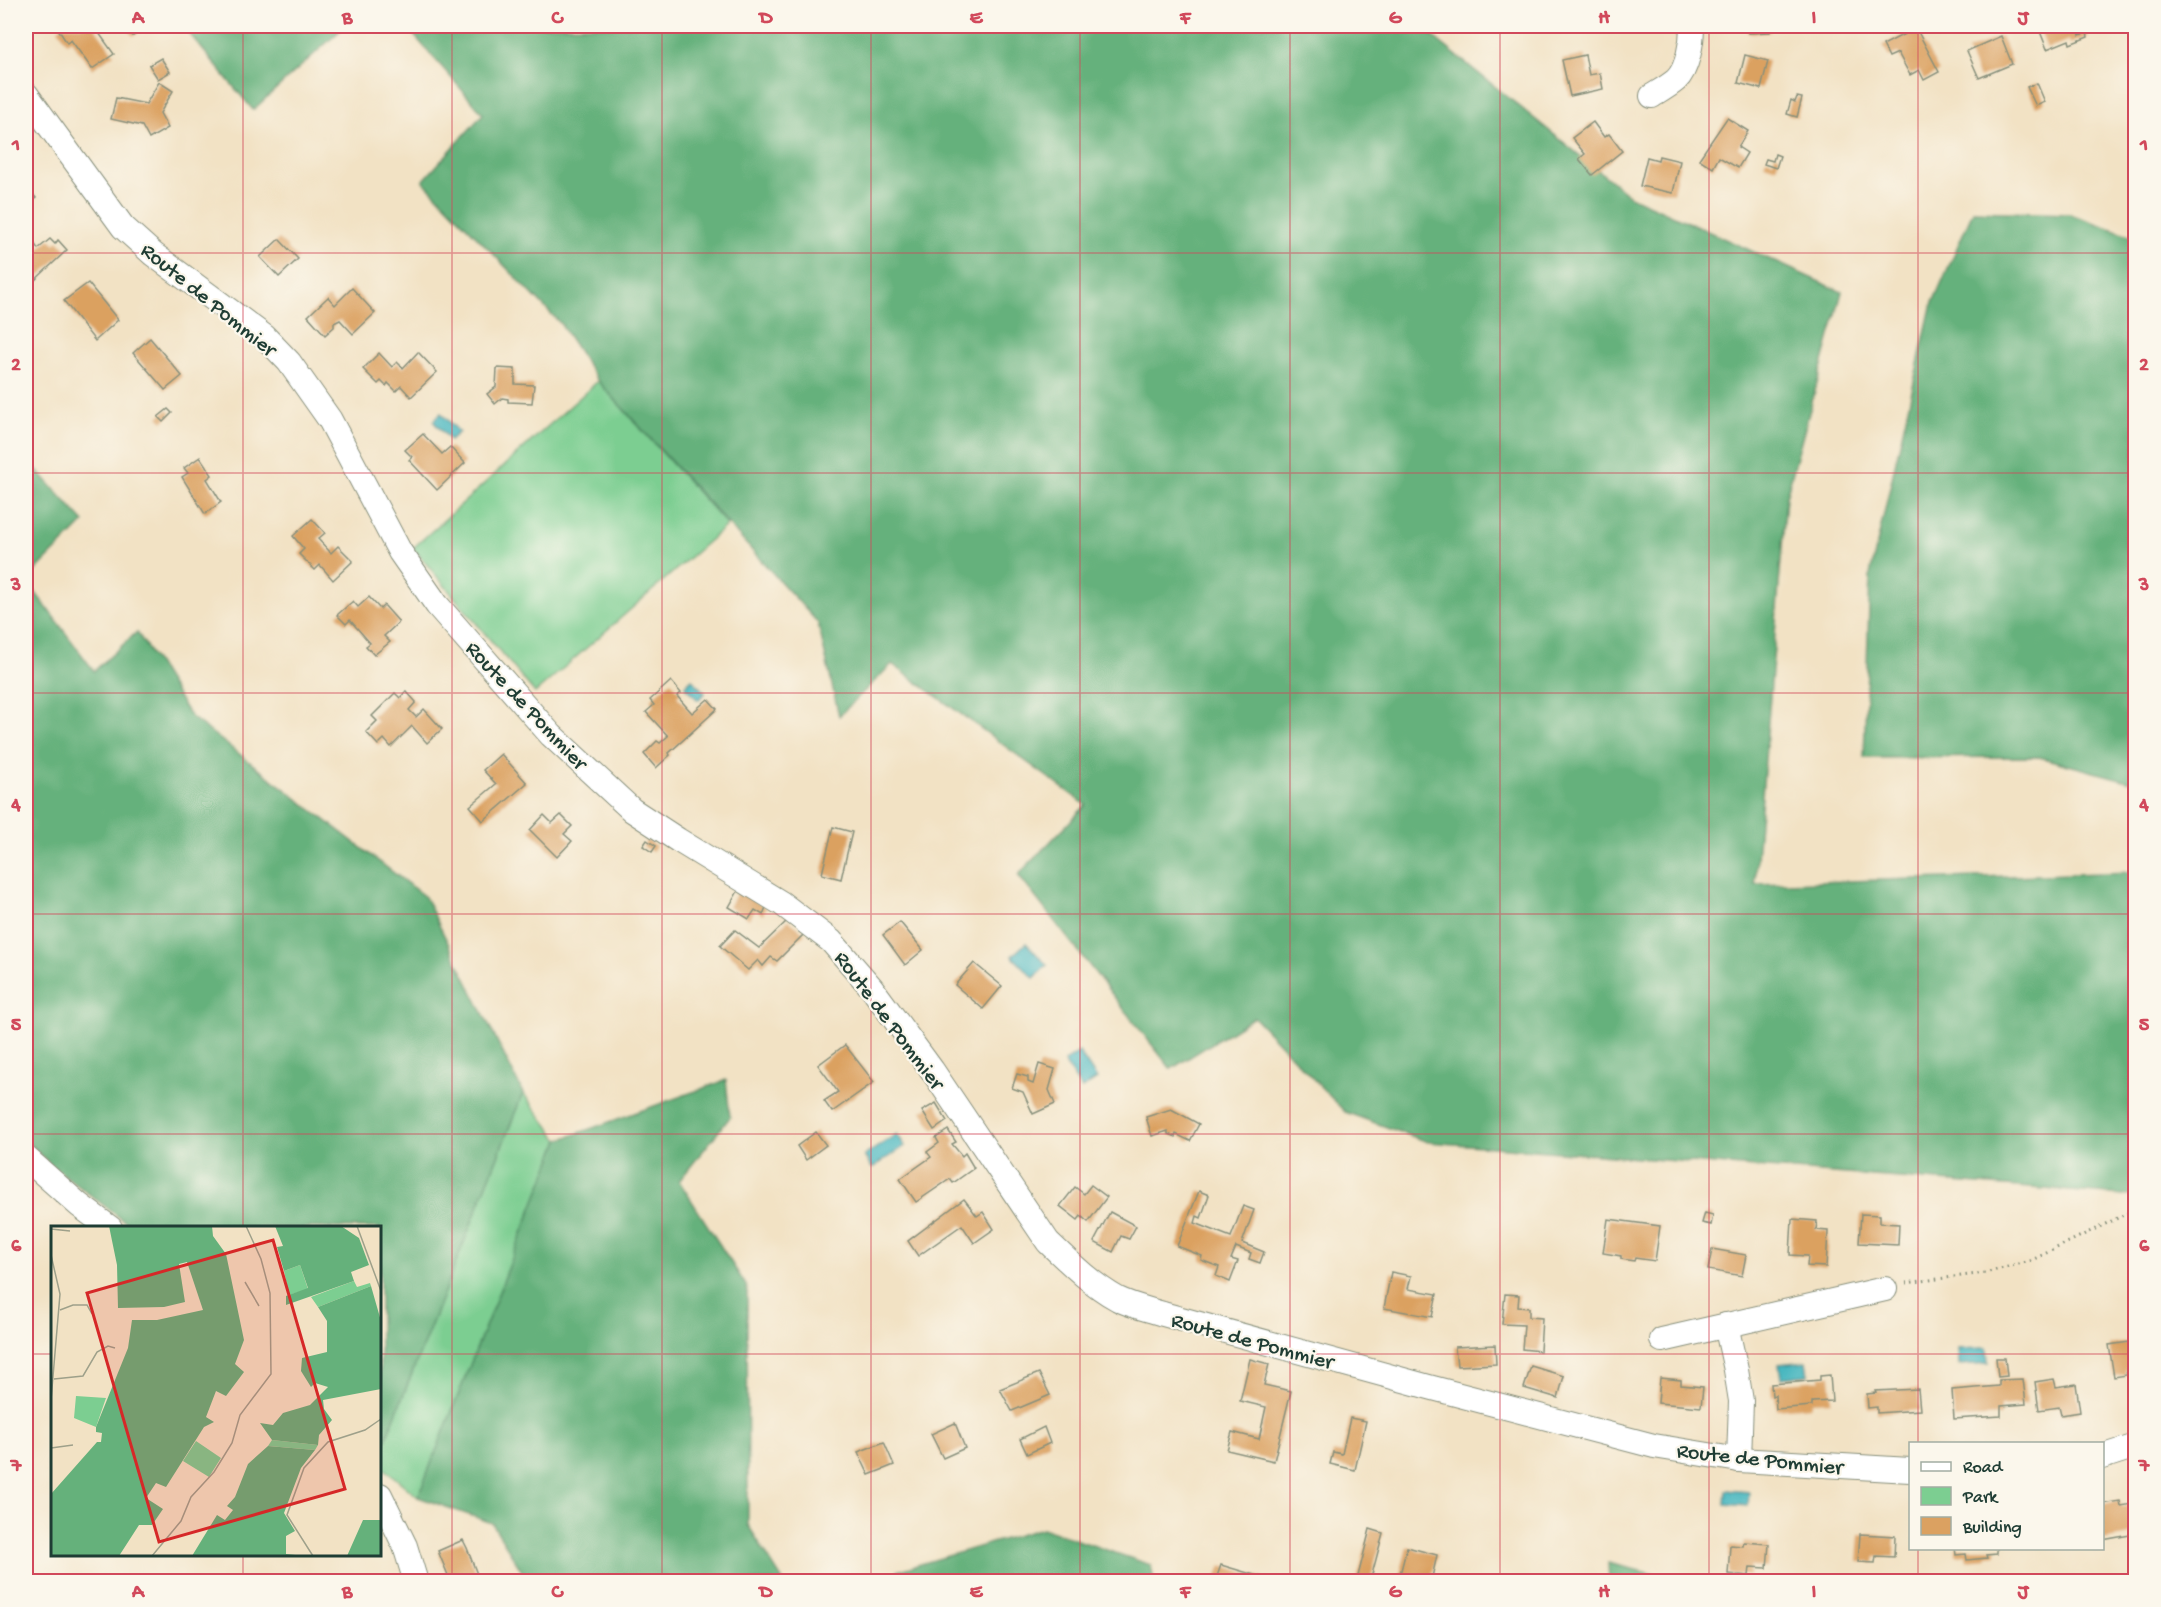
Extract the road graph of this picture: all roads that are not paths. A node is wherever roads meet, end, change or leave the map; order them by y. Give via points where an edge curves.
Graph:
1 (1692, 26) edge
2 (26, 94) edge
3 (1652, 96) dead end
4 (26, 1158) edge
5 (109, 1226) edge
6 (1885, 1289) road end
7 (1726, 1325) junction
8 (1662, 1340) dead end
9 (2136, 1446) edge
10 (2104, 1457) edge
11 (1739, 1460) junction
12 (1909, 1470) edge
13 (381, 1497) edge
14 (416, 1581) edge

1 - 3 street via 1692,39 1678,79
2 - 11 street, Route de Pommier via 123,227 265,337 289,362 330,420 400,552 437,605 551,735 632,810 782,903 831,940 932,1070 1048,1242 1093,1283 1120,1300 1163,1314 1429,1387 1643,1443
4 - 5 street
6 - 7 street
7 - 8 street
7 - 11 street via 1741,1401
9 - 10 street
11 - 12 street, Route de Pommier
13 - 14 street via 405,1546

